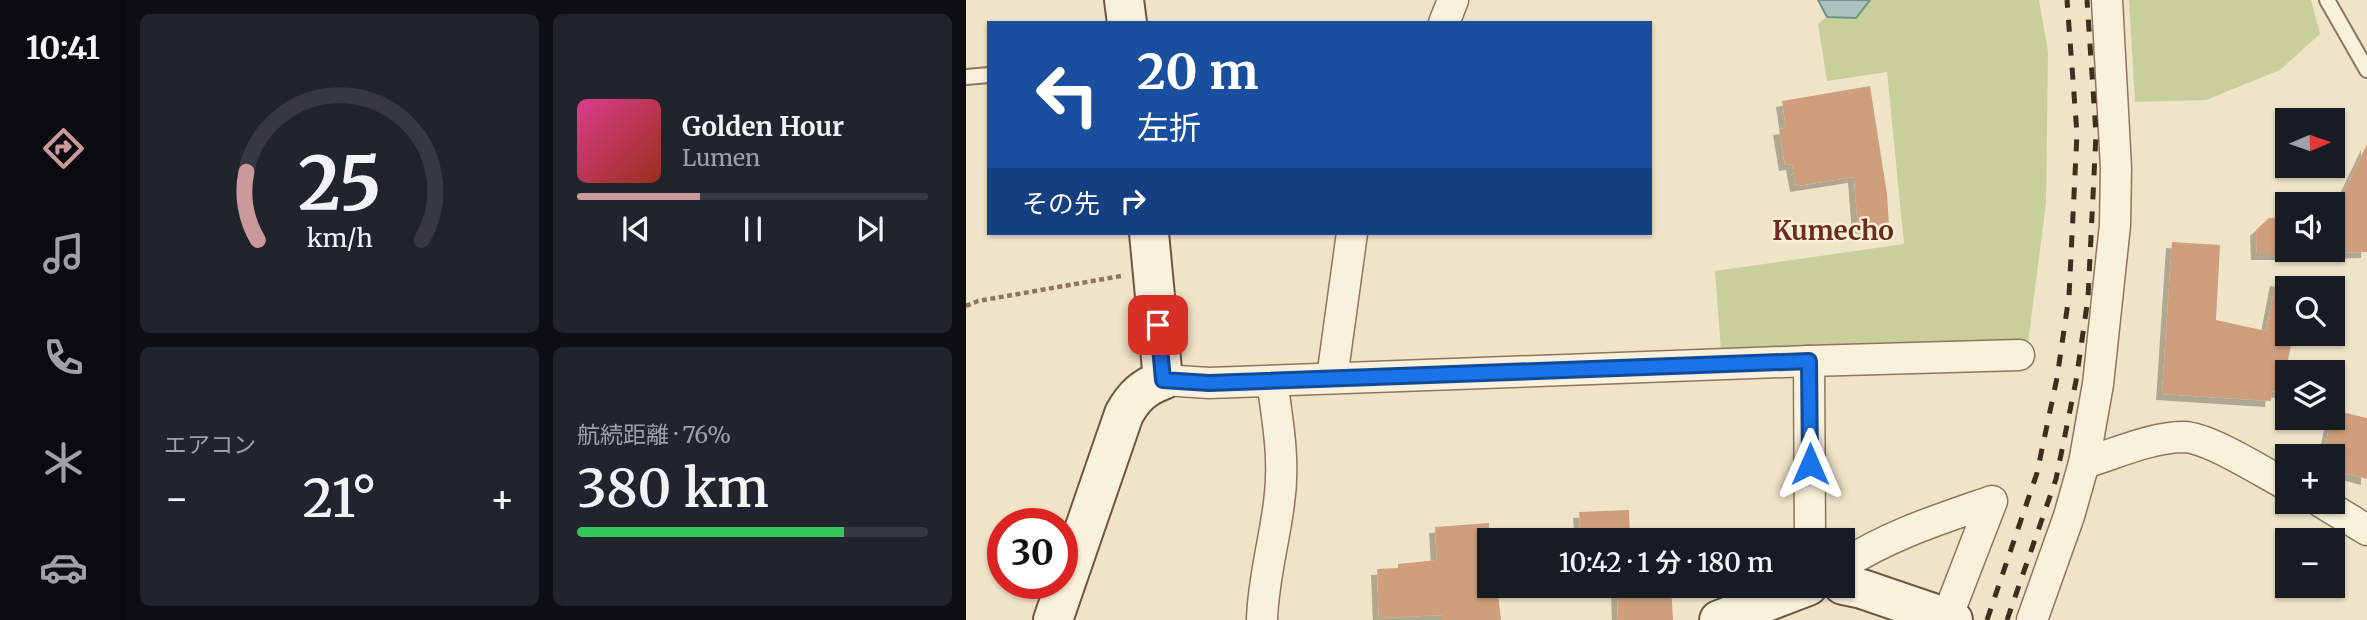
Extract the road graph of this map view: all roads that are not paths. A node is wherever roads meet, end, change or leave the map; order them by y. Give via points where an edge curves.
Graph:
1 (1124, 0) edge
2 (1453, 0) edge
3 (2107, 0) edge
4 (2327, 0) edge
5 (1127, 21) edge
6 (1445, 21) edge
7 (2367, 69) edge
8 (987, 75) edge
9 (966, 77) edge
10 (1149, 235) edge
11 (1352, 235) edge
12 (2019, 355) dead end
13 (1809, 361) junction
14 (1332, 379) junction
15 (1163, 380) junction
16 (1272, 381) junction
17 (2084, 463) junction
18 (2275, 479) edge
19 (2341, 514) edge
20 (1810, 528) edge
21 (2367, 530) edge
22 (1855, 557) edge
23 (1855, 589) edge
24 (1777, 598) edge
25 (1949, 619) edge
26 (1053, 620) edge
27 (1262, 620) edge
28 (1719, 620) edge
29 (2032, 620) edge

1 - 5 main road
2 - 6 street
3 - 17 street via 2115,225 2098,384
4 - 7 lane
8 - 9 lane
10 - 15 main road
11 - 14 street
12 - 13 street
13 - 14 street
13 - 20 street
14 - 16 street
15 - 16 street
15 - 26 main road via 1134,397 1124,414
16 - 27 street via 1282,475
17 - 18 street via 2185,437 2207,443
17 - 29 street
19 - 21 street
22 - 25 street via 1904,531 1992,501
23 - 25 main road
24 - 28 main road

